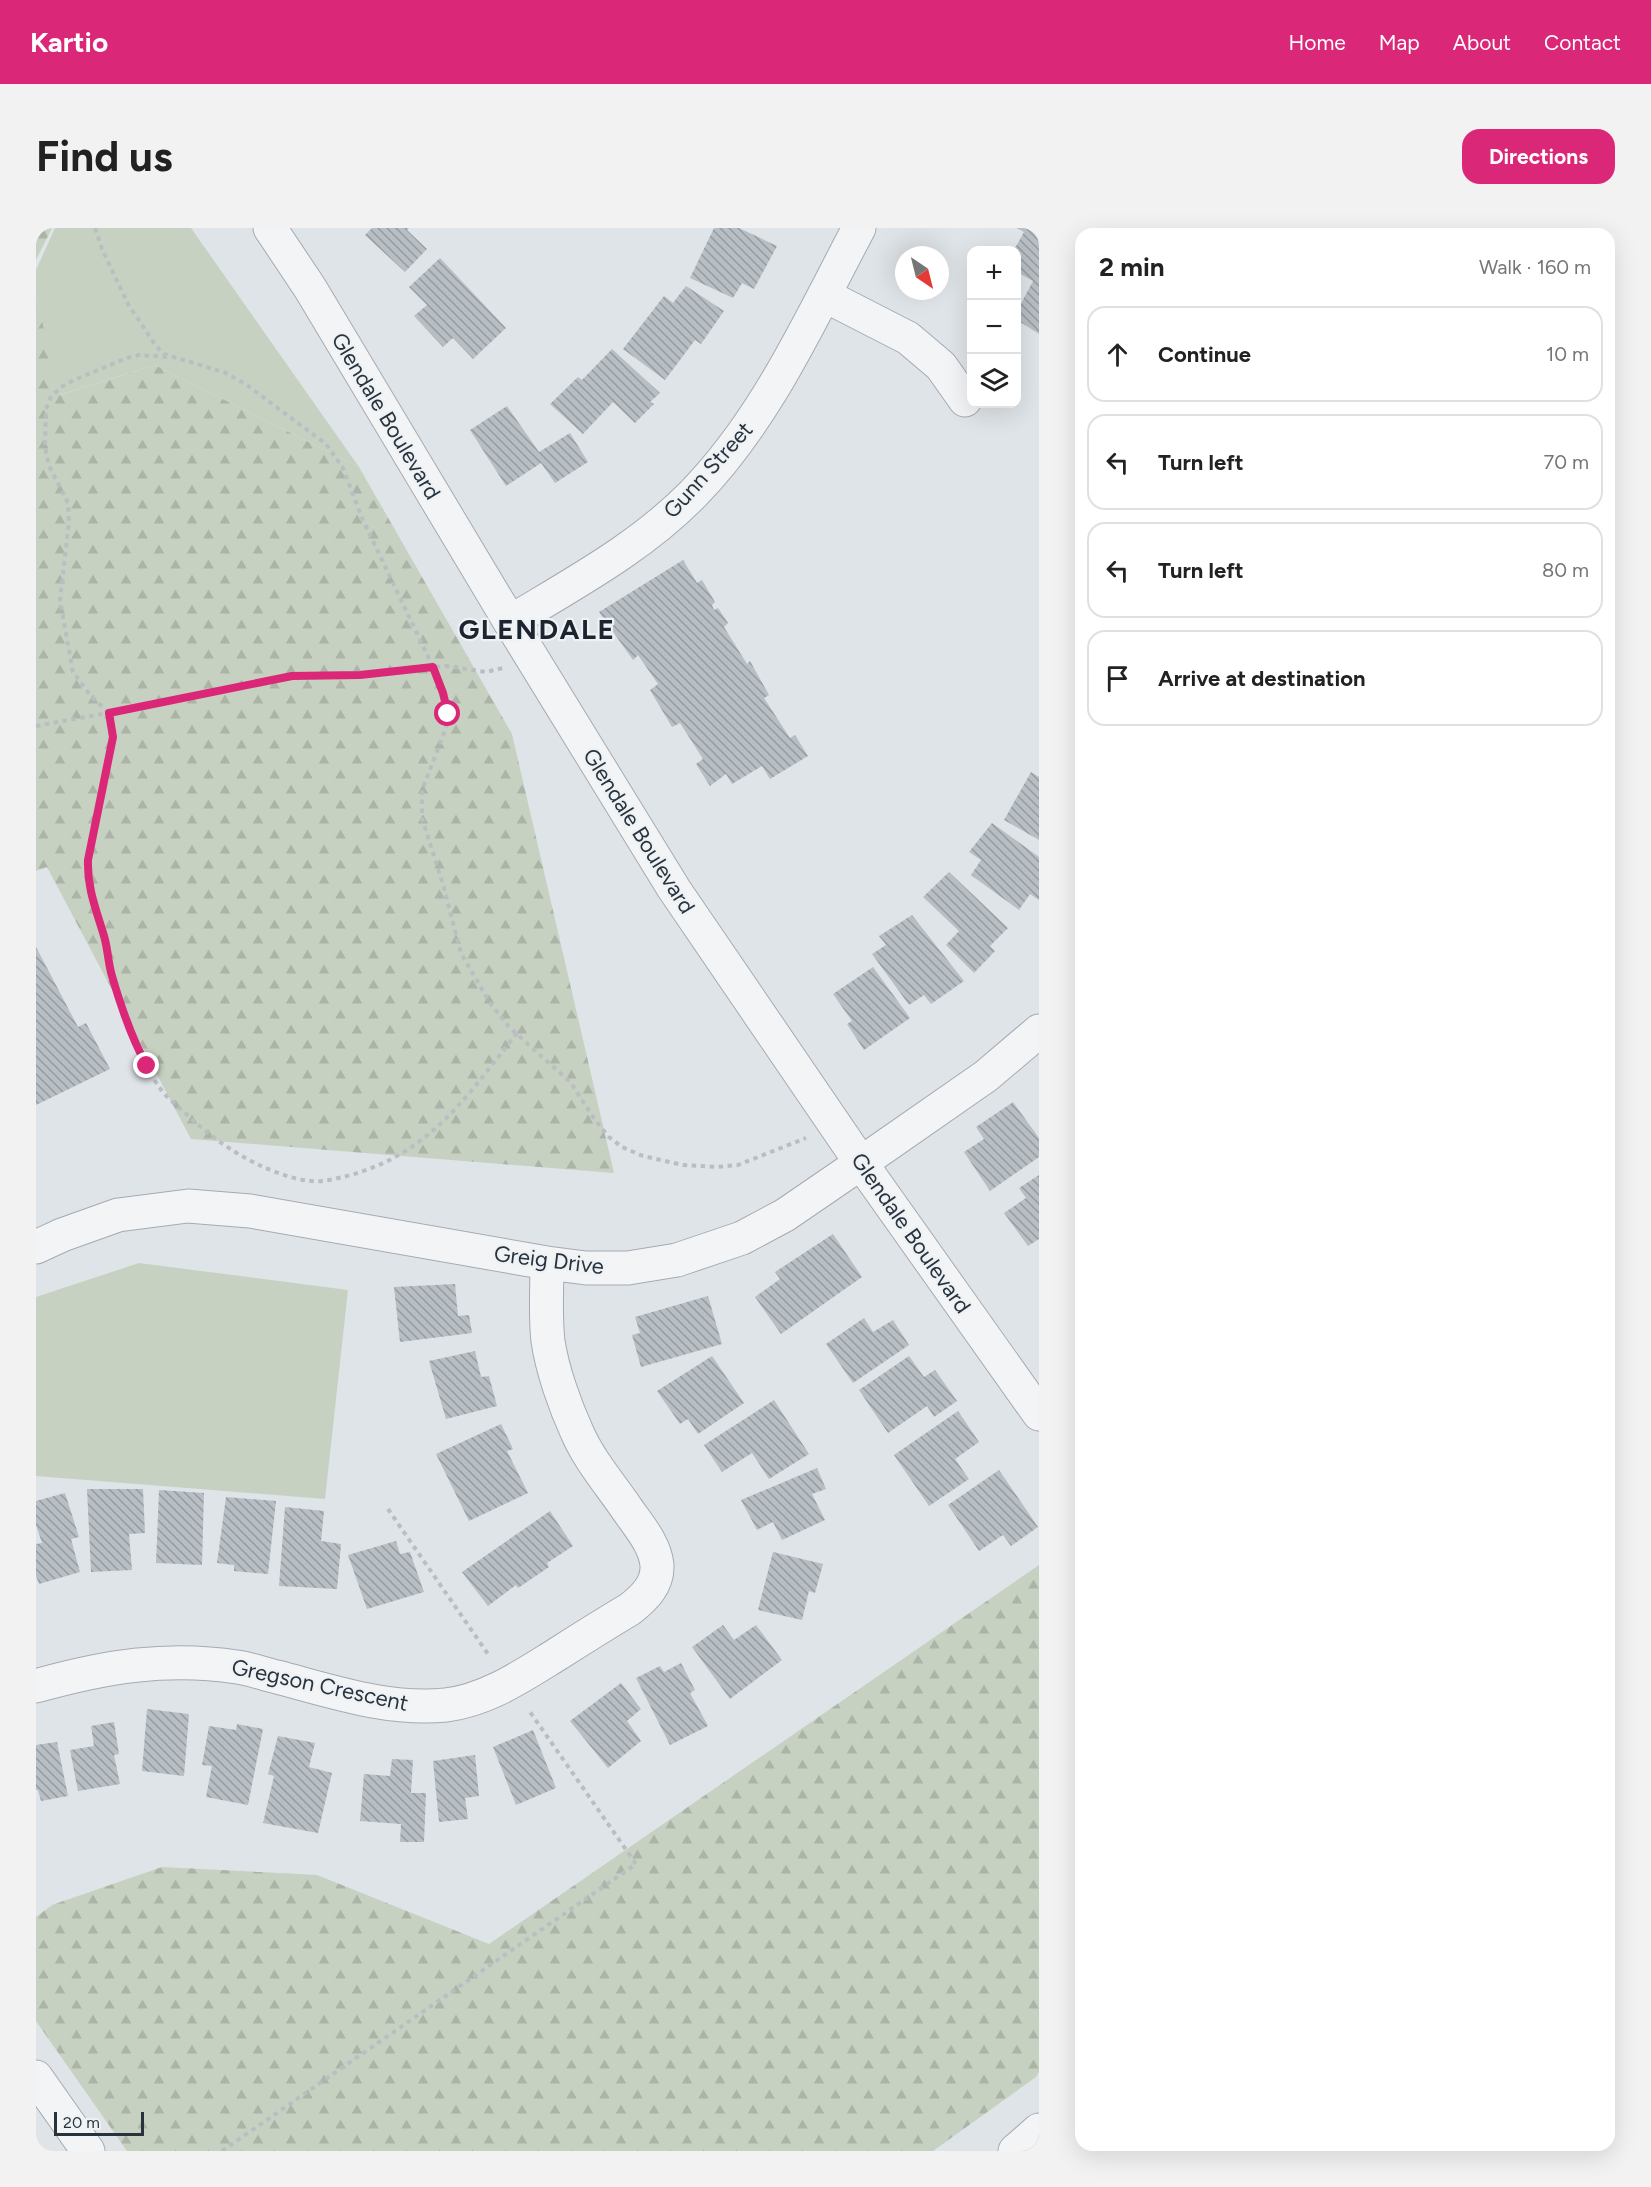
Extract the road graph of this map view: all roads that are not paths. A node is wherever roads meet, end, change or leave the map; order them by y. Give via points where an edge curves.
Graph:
1 (270, 228) edge
2 (859, 228) edge
3 (824, 295) junction
4 (965, 400) dead end
5 (510, 622) junction
6 (1039, 1031) edge
7 (861, 1163) junction
8 (36, 1248) edge
9 (547, 1263) junction
10 (1039, 1413) edge
11 (36, 1686) edge
12 (36, 2077) edge
13 (1039, 2130) edge
14 (88, 2151) edge
15 (1015, 2151) edge

1 - 5 street, Glendale Boulevard
2 - 3 street, Gunn Street
3 - 4 street via 908,338 941,366
3 - 5 street, Gunn Street via 760,411 692,494 613,560
5 - 7 street, Glendale Boulevard via 674,889
6 - 7 street, Greig Drive via 986,1076
7 - 9 street, Greig Drive via 742,1239 677,1260 628,1268
7 - 10 street, Glendale Boulevard
8 - 9 street, Greig Drive via 118,1215 188,1206 250,1210
9 - 11 street, Gregson Crescent via 548,1341 559,1384 577,1433 653,1551 657,1565 655,1580 646,1596 510,1684 447,1705 378,1702 239,1667 189,1662 130,1664
12 - 14 street
13 - 15 street

